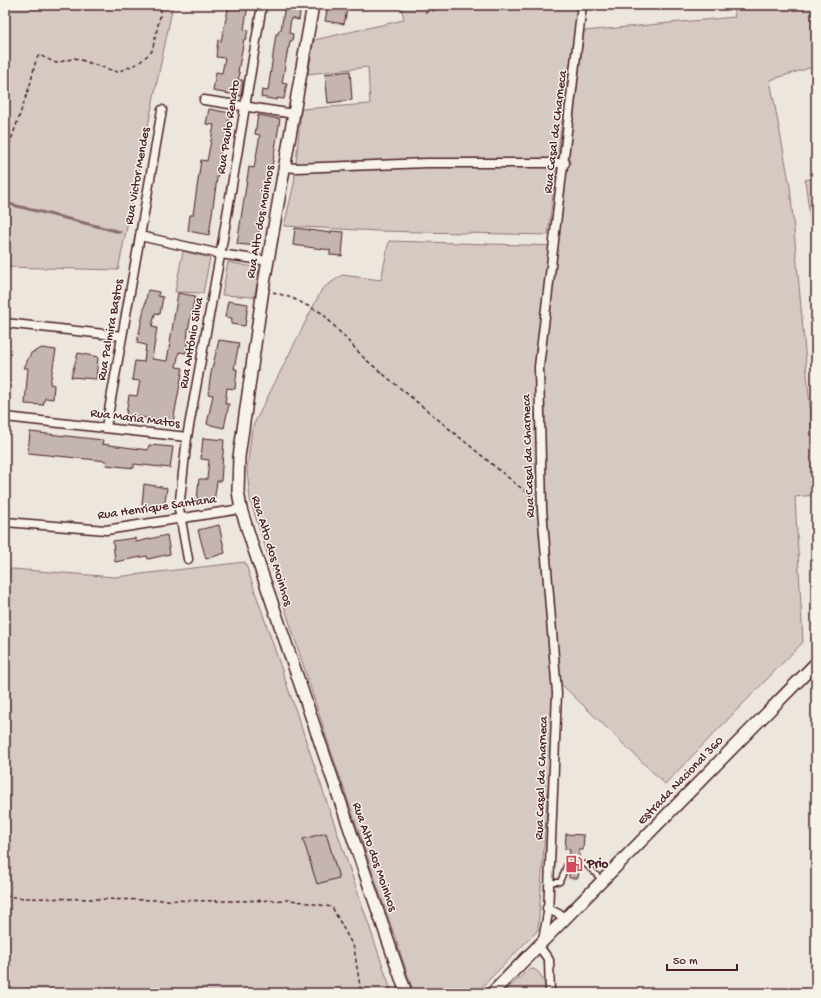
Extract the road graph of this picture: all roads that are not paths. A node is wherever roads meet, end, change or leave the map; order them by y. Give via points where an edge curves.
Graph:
1 (262, 5) edge
2 (313, 5) edge
3 (582, 5) edge
4 (204, 100) dead end
5 (245, 106) junction
6 (162, 110) dead end
7 (294, 114) junction
8 (565, 163) junction
9 (285, 167) junction
10 (140, 236) junction
11 (220, 254) junction
12 (268, 261) junction
13 (5, 323) edge
14 (122, 336) junction
15 (5, 417) edge
16 (106, 427) junction
17 (187, 437) junction
18 (241, 508) junction
19 (180, 519) junction
20 (5, 522) edge
21 (188, 559) dead end
22 (816, 663) edge
23 (602, 880) junction
24 (548, 882) junction
25 (548, 911) junction
26 (566, 918) junction
27 (556, 928) junction
28 (541, 943) junction
29 (406, 993) edge
30 (492, 993) edge
31 (550, 993) edge

1 - 5 street, Rua Paulo Renato
2 - 7 street, Rua Alto dos Moinhos
3 - 8 street, Rua Casal da Charneca
4 - 5 street
5 - 7 street
5 - 11 street, Rua Paulo Renato
6 - 10 street, Rua Victor Mendes
7 - 9 street, Rua Alto dos Moinhos
8 - 9 street
8 - 24 street, Rua Casal da Charneca via 539,367 542,503 557,693 554,806
9 - 12 street, Rua Alto dos Moinhos
10 - 11 street, Rua Victor Mendes
10 - 14 street, Rua Palmira Bastos
11 - 12 street, Rua Victor Mendes
11 - 17 street, Rua António Silva
12 - 18 street, Rua Alto dos Moinhos via 239,457 238,491
13 - 14 street
14 - 16 street, Rua Palmira Bastos
15 - 16 street, Rua Maria Matos
16 - 17 street, Rua Maria Matos
17 - 19 street, Rua Maria Matos
18 - 19 street, Rua Henrique Santana
18 - 29 street, Rua Alto dos Moinhos
19 - 20 street, Rua Henrique Santana via 106,530
19 - 21 street, Rua Maria Matos
22 - 23 street, Estrada Nacional 360
23 - 24 lane via 585,864 567,864 560,882
23 - 26 street, Estrada Nacional 360
24 - 25 street, Rua Casal da Charneca
25 - 26 street
25 - 27 street
25 - 28 street, Rua Casal da Charneca
26 - 27 street, Estrada Nacional 360
27 - 28 street, Estrada Nacional 360
28 - 30 street
28 - 31 street via 549,960

